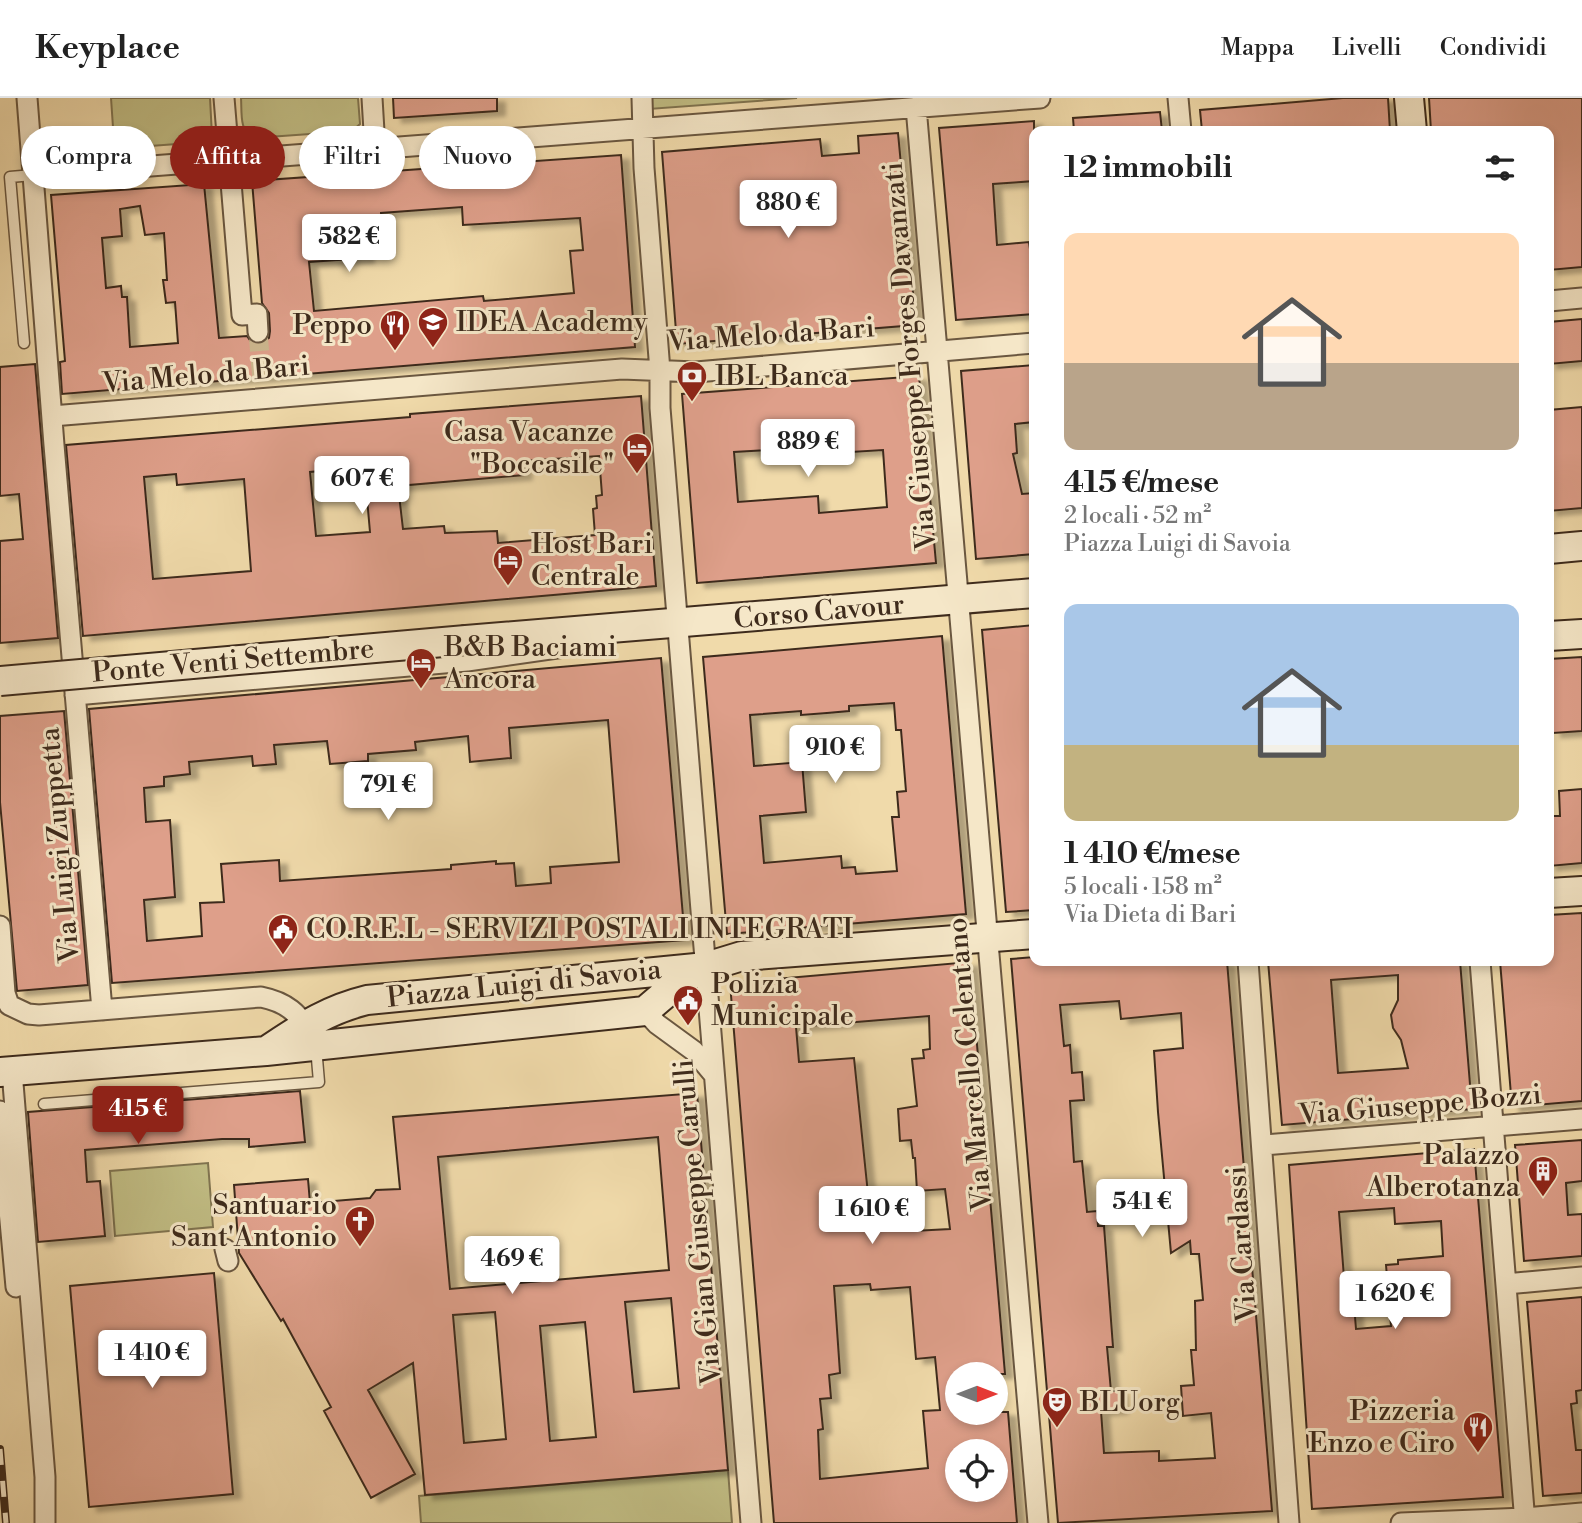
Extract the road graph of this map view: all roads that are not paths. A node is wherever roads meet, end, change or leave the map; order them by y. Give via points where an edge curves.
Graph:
1 (27, 98) edge
2 (224, 98) edge
3 (372, 98) edge
4 (642, 98) edge
5 (1040, 98) edge
6 (1178, 98) edge
7 (1409, 98) edge
8 (916, 107) junction
9 (29, 126) edge
10 (226, 126) edge
11 (374, 126) edge
12 (1181, 126) edge
13 (1412, 126) edge
14 (644, 128) junction
15 (405, 146) edge
16 (21, 176) edge
17 (34, 189) edge
18 (231, 189) edge
19 (1582, 298) edge
20 (1554, 301) edge
21 (258, 331) tunnel mouth
22 (24, 343) dead end
23 (1029, 343) edge
24 (938, 351) junction
25 (660, 372) junction
26 (52, 416) junction
27 (1582, 546) edge
28 (1554, 549) edge
29 (1029, 593) edge
30 (959, 600) junction
31 (678, 623) junction
32 (603, 628) junction
33 (1582, 634) edge
34 (1554, 636) edge
35 (466, 640) joint
36 (0, 682) edge
37 (74, 686) junction
38 (1582, 891) edge
39 (1554, 893) edge
40 (0, 926) edge
41 (1029, 934) edge
42 (987, 937) junction
43 (1248, 966) edge
44 (1480, 966) edge
45 (706, 967) junction
46 (367, 1000) junction
47 (102, 1010) junction
48 (645, 1011) junction
49 (310, 1035) junction
50 (369, 1040) junction
51 (6, 1071) edge
52 (714, 1075) junction
53 (44, 1104) dead end
54 (0, 1111) edge
55 (1582, 1119) edge
56 (1494, 1126) junction
57 (1263, 1145) junction
58 (1582, 1277) edge
59 (1506, 1284) junction
60 (1582, 1513) edge
61 (44, 1515) edge
62 (1525, 1521) edge
63 (751, 1523) edge
64 (1038, 1523) edge
65 (1289, 1523) edge
66 (1401, 1523) edge

1 - 9 street, Via Luigi Zuppetta
2 - 10 street
3 - 11 street
4 - 14 street, Via Gian Giuseppe Carulli
5 - 8 street
6 - 12 street
7 - 13 main road
8 - 14 street
8 - 24 street, Via Giuseppe Forges Davanzati
14 - 15 street
14 - 25 street, Via Gian Giuseppe Carulli
16 - 22 lane via 10,177
17 - 26 street, Via Luigi Zuppetta
18 - 21 street via 242,315 257,314
19 - 20 street
23 - 24 street, Via Melo da Bari
24 - 25 street, Via Melo da Bari
24 - 30 street, Via Giuseppe Forges Davanzati
25 - 26 street, Via Melo da Bari via 622,369
25 - 31 street, Via Gian Giuseppe Carulli
26 - 37 street, Via Luigi Zuppetta
27 - 28 main road
29 - 30 main road, Corso Cavour
30 - 31 main road, Corso Cavour
30 - 42 street, Via Marcello Celentano
31 - 32 main road, Corso Cavour
31 - 45 street, Via Gian Giuseppe Carulli
32 - 35 main road, Corso Cavour
32 - 37 street, Corso Cavour via 571,646 467,661
33 - 34 main road
35 - 36 main road, Ponte Venti Settembre, bridge
36 - 37 street, Corso Cavour
37 - 47 street, Via Luigi Zuppetta
38 - 39 main road
40 - 47 street via 9,1005 39,1015
41 - 42 main road
42 - 45 main road via 742,957
42 - 64 street, Via Marcello Celentano
43 - 57 street, Via Cardassi
44 - 56 street
45 - 46 main road, Piazza Luigi di Savoia
45 - 48 main road, Piazza Luigi di Savoia via 679,982
45 - 52 street, Via Gian Giuseppe Carulli
46 - 49 main road, Piazza Luigi di Savoia via 341,1006
46 - 50 street, Piazza Luigi di Savoia via 349,1017 351,1029
47 - 49 street via 261,997 278,1000 293,1010
48 - 50 main road, Piazza Luigi di Savoia
48 - 52 street via 694,1051
49 - 50 main road, Piazza Luigi di Savoia
49 - 51 main road, Piazza Luigi di Savoia via 267,1051
49 - 53 lane via 319,1082
51 - 61 street via 45,1477
52 - 63 street, Via Gian Giuseppe Carulli
54 - 61 street via 29,1445
55 - 56 street, Via Giuseppe Bozzi
56 - 57 street, Via Giuseppe Bozzi
56 - 59 street
57 - 65 street, Via Cardassi
58 - 59 street
59 - 62 street
60 - 62 street
62 - 66 street

